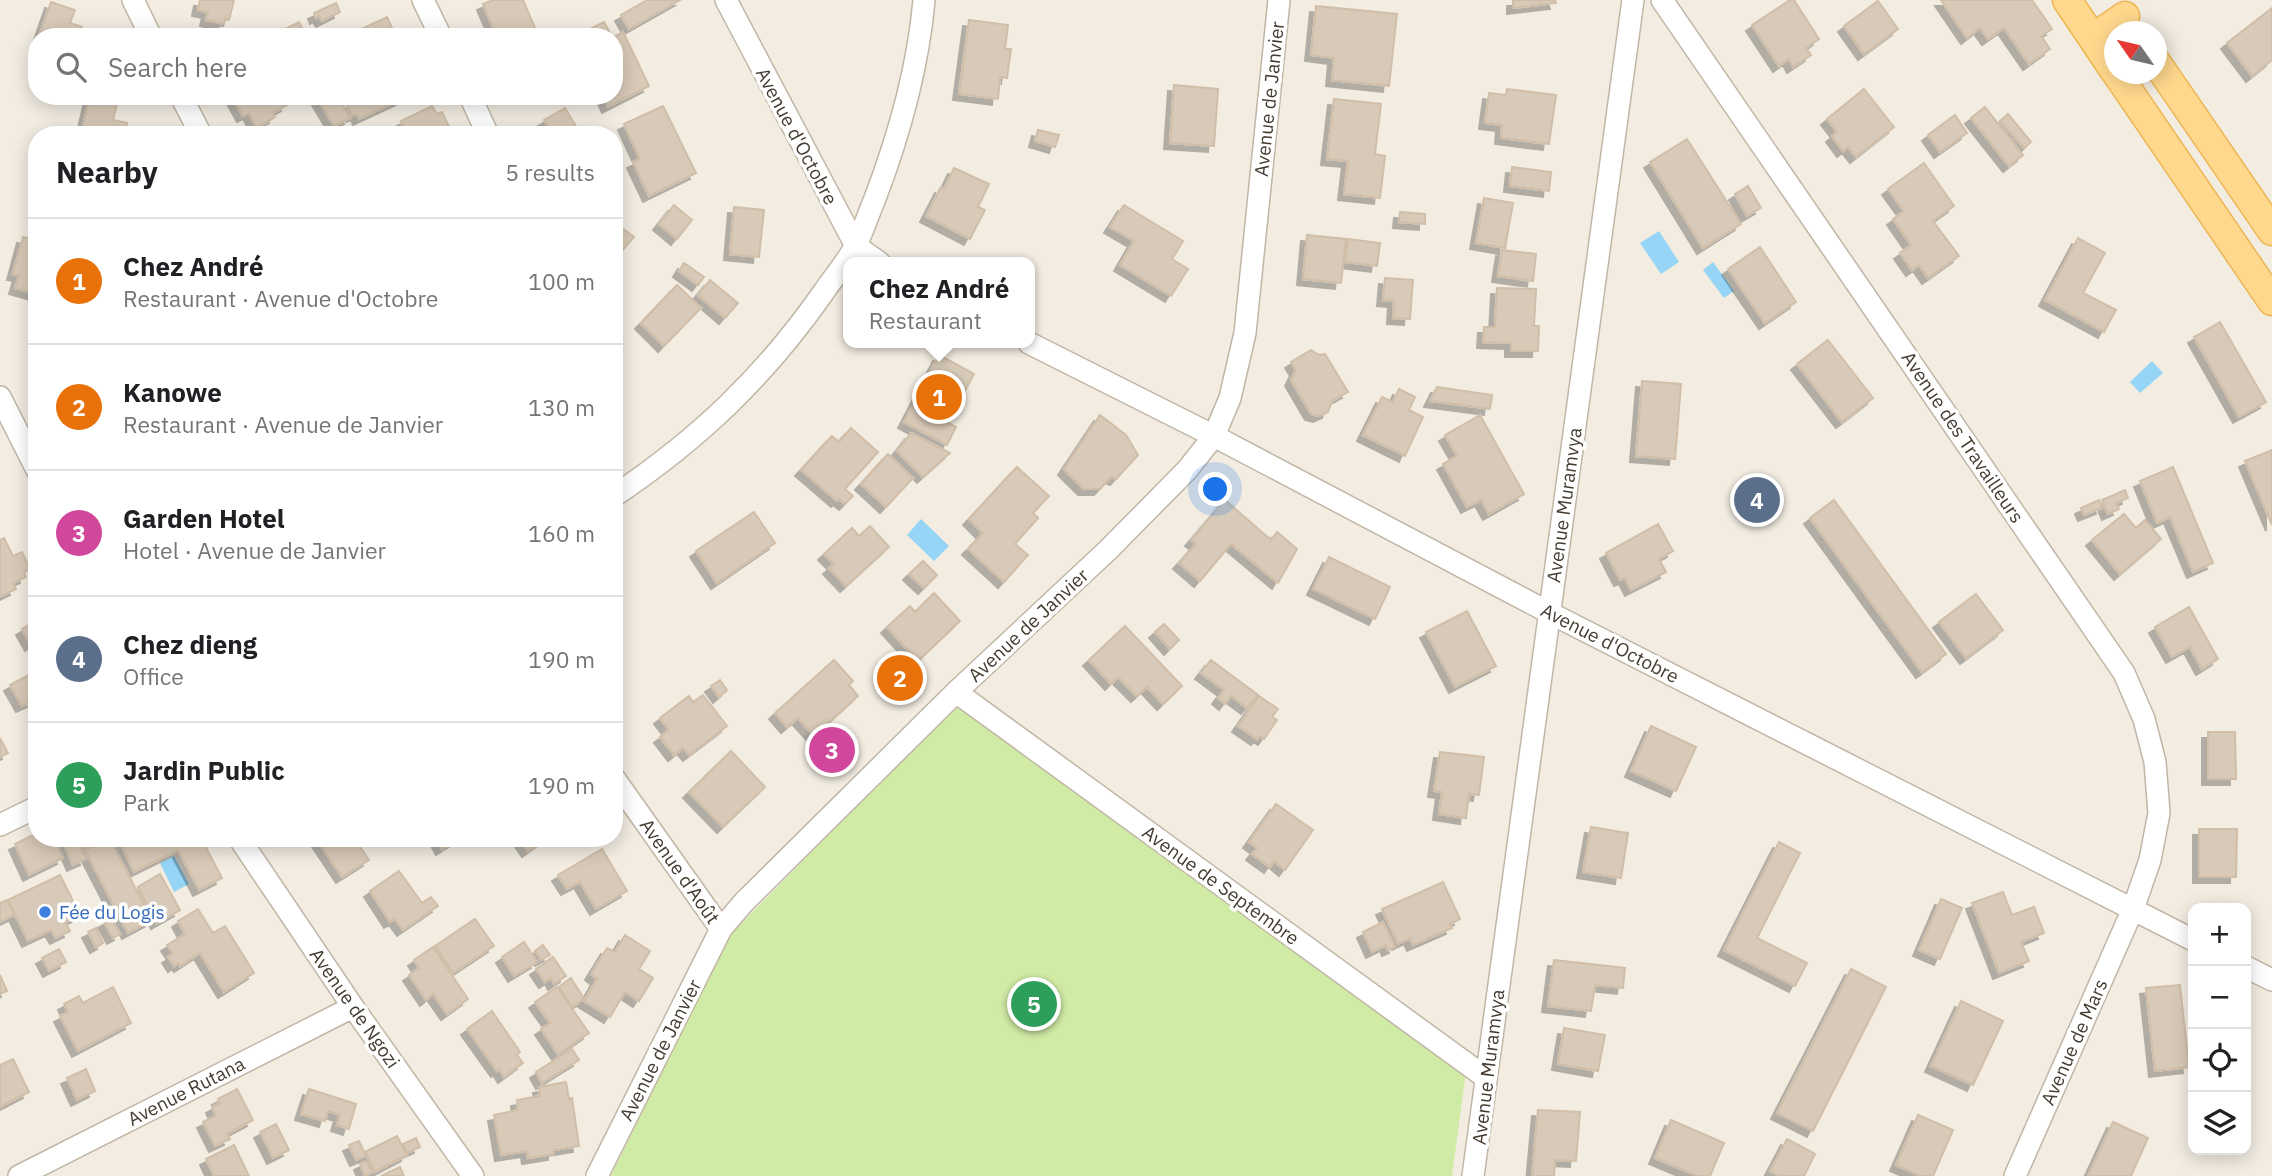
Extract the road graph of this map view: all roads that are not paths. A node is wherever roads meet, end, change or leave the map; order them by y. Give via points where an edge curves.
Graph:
1 (133, 0) edge
2 (423, 0) edge
3 (726, 0) edge
4 (924, 0) edge
5 (1279, 0) edge
6 (1633, 0) edge
7 (1662, 0) edge
8 (2067, 0) edge
9 (2125, 16) edge
10 (147, 28) edge
11 (437, 28) edge
12 (2093, 38) junction
13 (2104, 54) edge
14 (2167, 77) edge
15 (2124, 84) edge
16 (186, 105) edge
17 (474, 105) edge
18 (196, 126) edge
19 (484, 126) edge
20 (2272, 231) edge
21 (856, 246) junction
22 (848, 257) edge
23 (872, 257) edge
24 (843, 264) edge
25 (2272, 301) edge
26 (1035, 346) edge
27 (0, 397) edge
28 (1214, 436) junction
29 (28, 452) edge
30 (623, 490) edge
31 (1550, 612) junction
32 (957, 692) junction
33 (623, 791) edge
34 (28, 811) edge
35 (0, 825) edge
36 (245, 847) edge
37 (2133, 909) junction
38 (721, 929) junction
39 (2188, 937) edge
40 (2251, 970) edge
41 (2272, 980) edge
42 (353, 1007) junction
43 (1485, 1077) junction
44 (19, 1176) edge
45 (472, 1176) edge
46 (597, 1176) edge
47 (1473, 1176) edge
48 (2015, 1176) edge

1 - 10 street
2 - 11 street
3 - 21 street, Avenue d'Octobre
4 - 21 street via 906,103 888,166
5 - 28 street, Avenue de Janvier via 1245,333 1230,398
6 - 31 street, Avenue Muramvya
7 - 37 street, Avenue des Travailleurs via 2124,673 2144,719 2155,762 2159,813 2150,860
8 - 12 main road
9 - 12 main road
12 - 13 main road
14 - 20 main road
15 - 25 main road
16 - 18 street
17 - 19 street
21 - 22 street
21 - 23 street, Avenue d'Octobre
24 - 30 street via 760,373 709,424
26 - 28 street, Avenue d'Octobre
27 - 29 street
28 - 31 street, Avenue d'Octobre
28 - 32 street, Avenue de Janvier via 1108,550
31 - 37 street, Avenue d'Octobre
31 - 43 street, Avenue Muramvya
32 - 38 street, Avenue de Janvier
32 - 43 street, Avenue de Septembre
33 - 38 street, Avenue d'Août
34 - 35 street
36 - 42 street, Avenue de Ngozi
37 - 39 street, Avenue d'Octobre
37 - 48 street, Avenue de Mars
38 - 46 street, Avenue de Janvier
40 - 41 street
42 - 44 street, Avenue Rutana
42 - 45 street, Avenue de Ngozi
43 - 47 street, Avenue Muramvya

